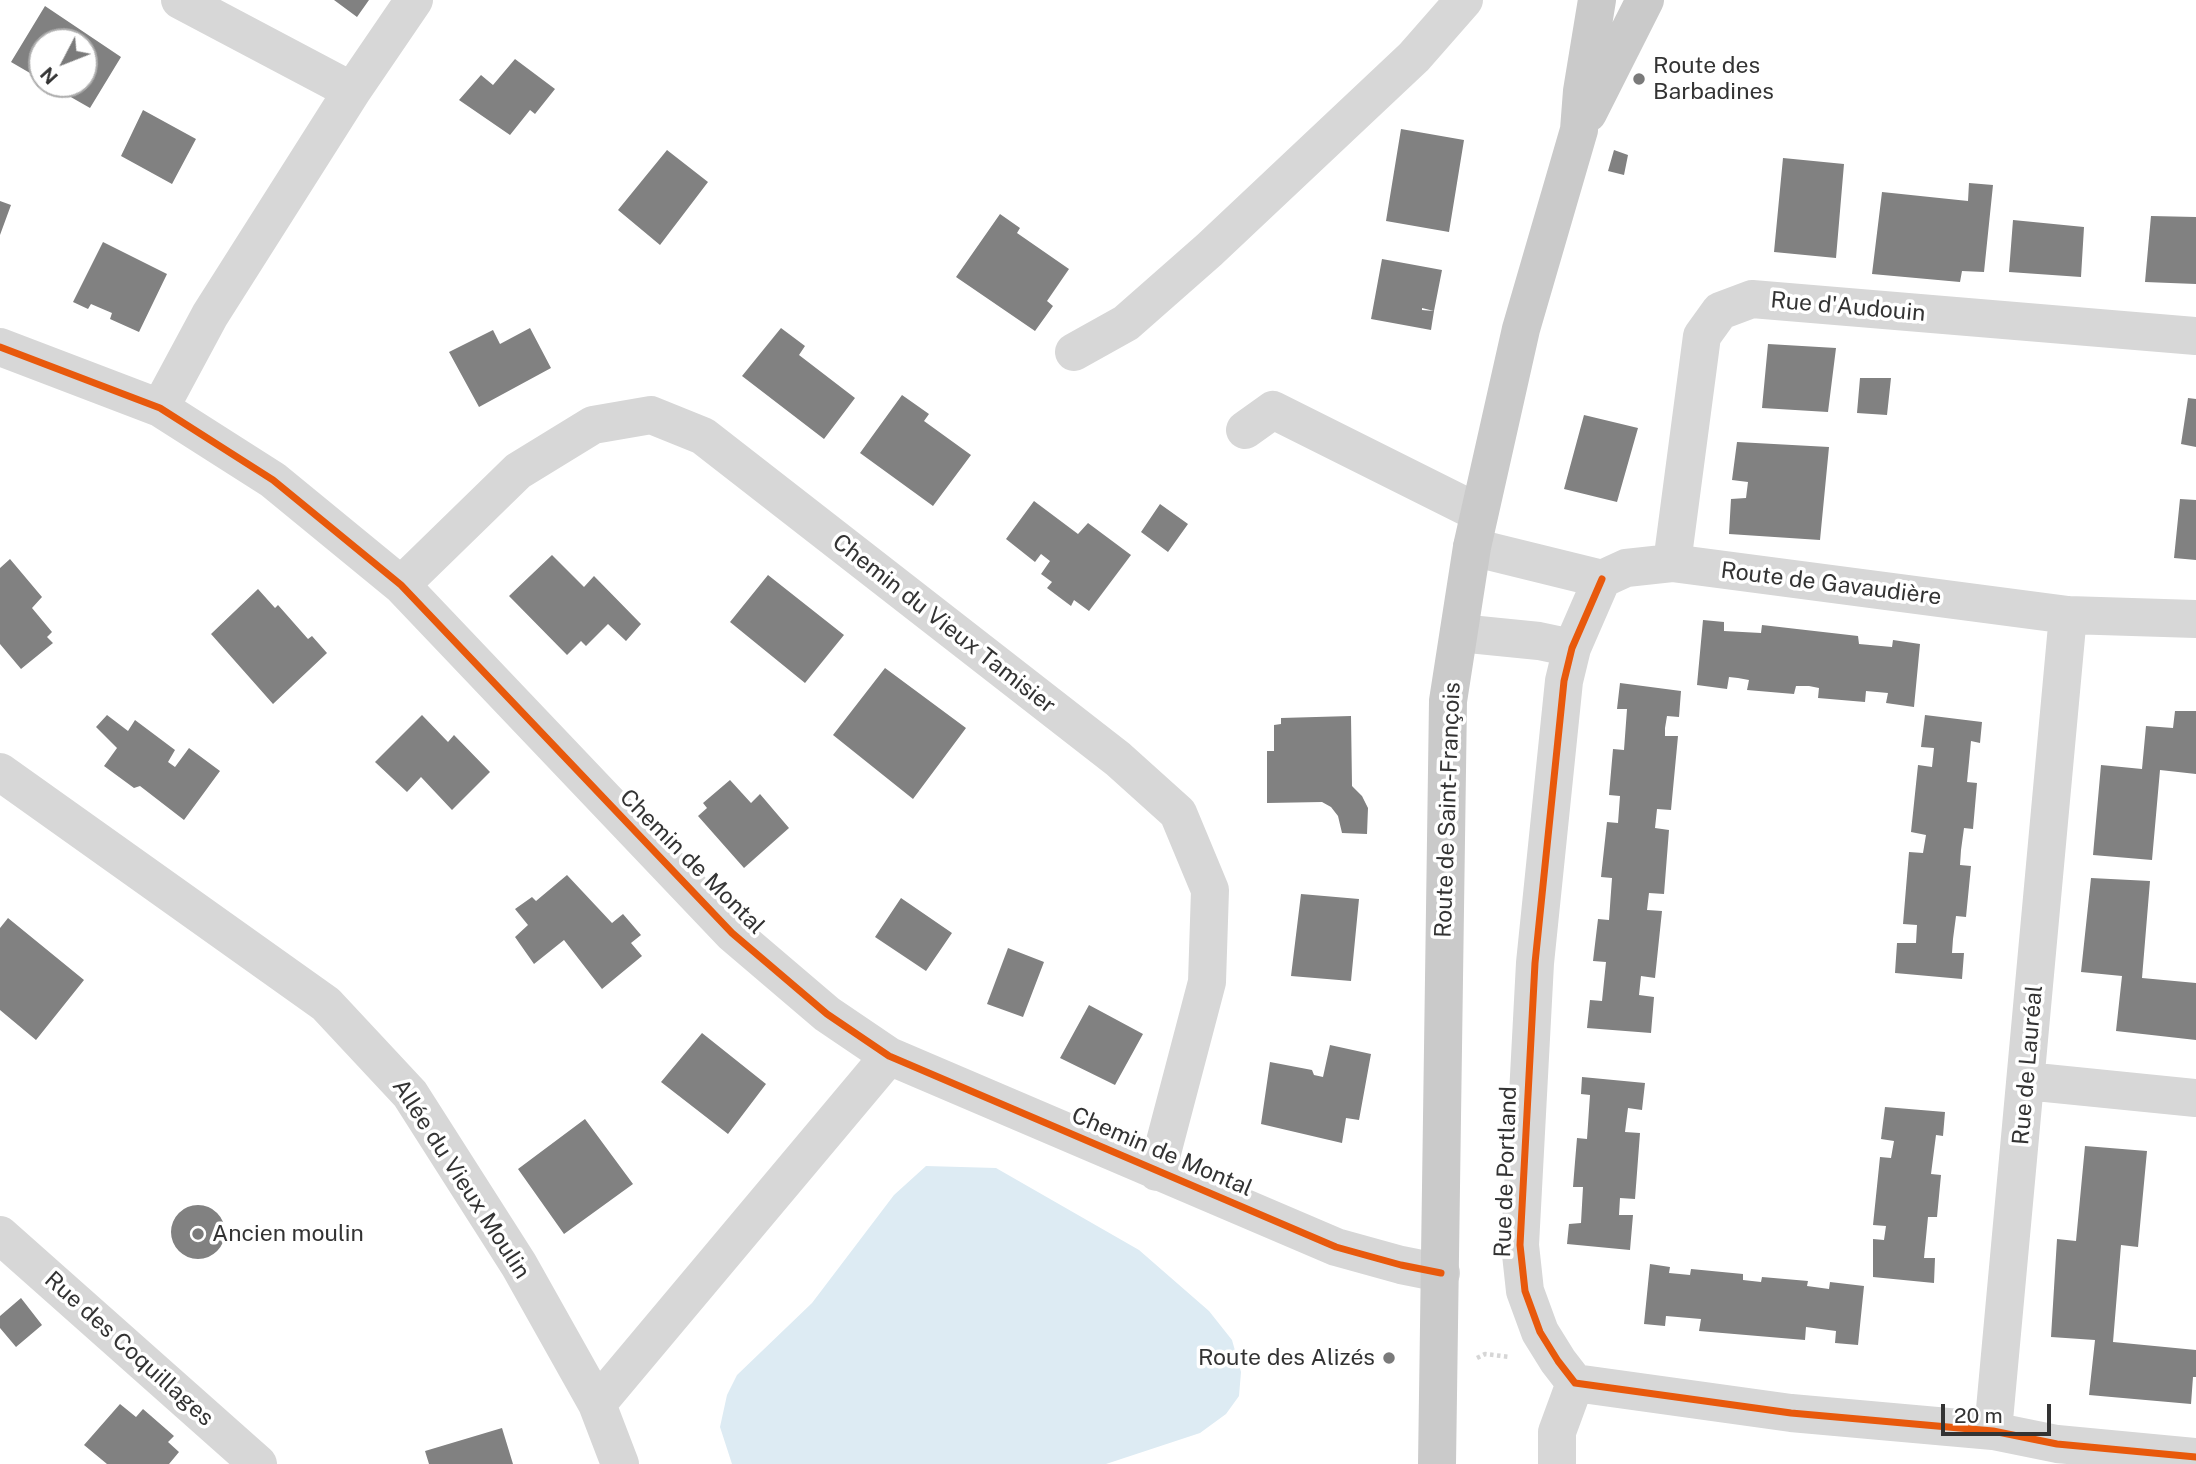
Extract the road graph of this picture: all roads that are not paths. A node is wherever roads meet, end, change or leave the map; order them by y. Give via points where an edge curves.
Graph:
1 (180, 0) edge
2 (414, 0) edge
3 (1464, 0) edge
4 (1597, 0) edge
5 (1645, 0) edge
6 (352, 91) junction
7 (1579, 130) junction
8 (2196, 336) edge
9 (0, 347) edge
10 (1073, 352) dead end
11 (160, 408) junction
12 (1245, 430) dead end
13 (1476, 530) junction
14 (1672, 563) junction
15 (1602, 579) junction
16 (401, 585) junction
17 (2068, 615) junction
18 (2196, 619) edge
19 (1458, 633) junction
20 (1572, 648) junction
21 (0, 772) edge
22 (889, 1056) junction
23 (2026, 1081) junction
24 (2196, 1098) edge
25 (1157, 1172) junction
26 (0, 1235) edge
27 (1441, 1273) junction
28 (1567, 1372) junction
29 (597, 1404) junction
30 (1993, 1431) junction
31 (2056, 1454) edge
32 (2196, 1457) edge
33 (258, 1464) edge
34 (620, 1464) edge
35 (1437, 1464) edge
36 (1557, 1464) edge

1 - 6 street
2 - 6 street
3 - 10 street via 1414,57 1209,250 1126,323
4 - 7 main road, Route de Saint-François
5 - 7 main road, Route de Saint-François
6 - 11 street via 210,315
7 - 13 main road, Route de Saint-François via 1521,329
8 - 14 street, Rue d'Audouin via 1752,299 1720,311 1702,336
9 - 11 street, Chemin de Montal
11 - 16 street, Chemin de Montal via 273,480
12 - 13 street via 1273,410
13 - 15 street
13 - 19 main road, Route de Saint-François
14 - 15 street, Route de Gavaudière via 1626,568
14 - 17 street, Route de Gavaudière
15 - 20 street, Rue de Portland
16 - 22 street, Chemin de Montal via 732,933 827,1014
16 - 25 street, Chemin du Vieux Tamisier via 518,471 593,425 651,415 703,436 1118,759 1178,813 1209,890 1207,982
17 - 18 street, Route de Gavaudière
17 - 23 street, Rue de Lauréal
19 - 20 street
19 - 27 main road, Route de Saint-François via 1448,701
20 - 28 street, Rue de Portland via 1564,681 1535,963 1520,1245 1525,1291 1540,1332
21 - 29 street, Allée du Vieux Moulin via 326,1004 410,1094 519,1265
22 - 25 street, Chemin de Montal
22 - 29 street
23 - 24 street
23 - 30 street, Rue de Lauréal
25 - 27 street, Chemin de Montal via 1336,1247
26 - 33 street, Rue des Coquillages
27 - 35 main road, Route de Saint-François
28 - 30 street via 1791,1413
28 - 36 street
29 - 34 street, Allée du Vieux Moulin
30 - 31 street
31 - 32 street

